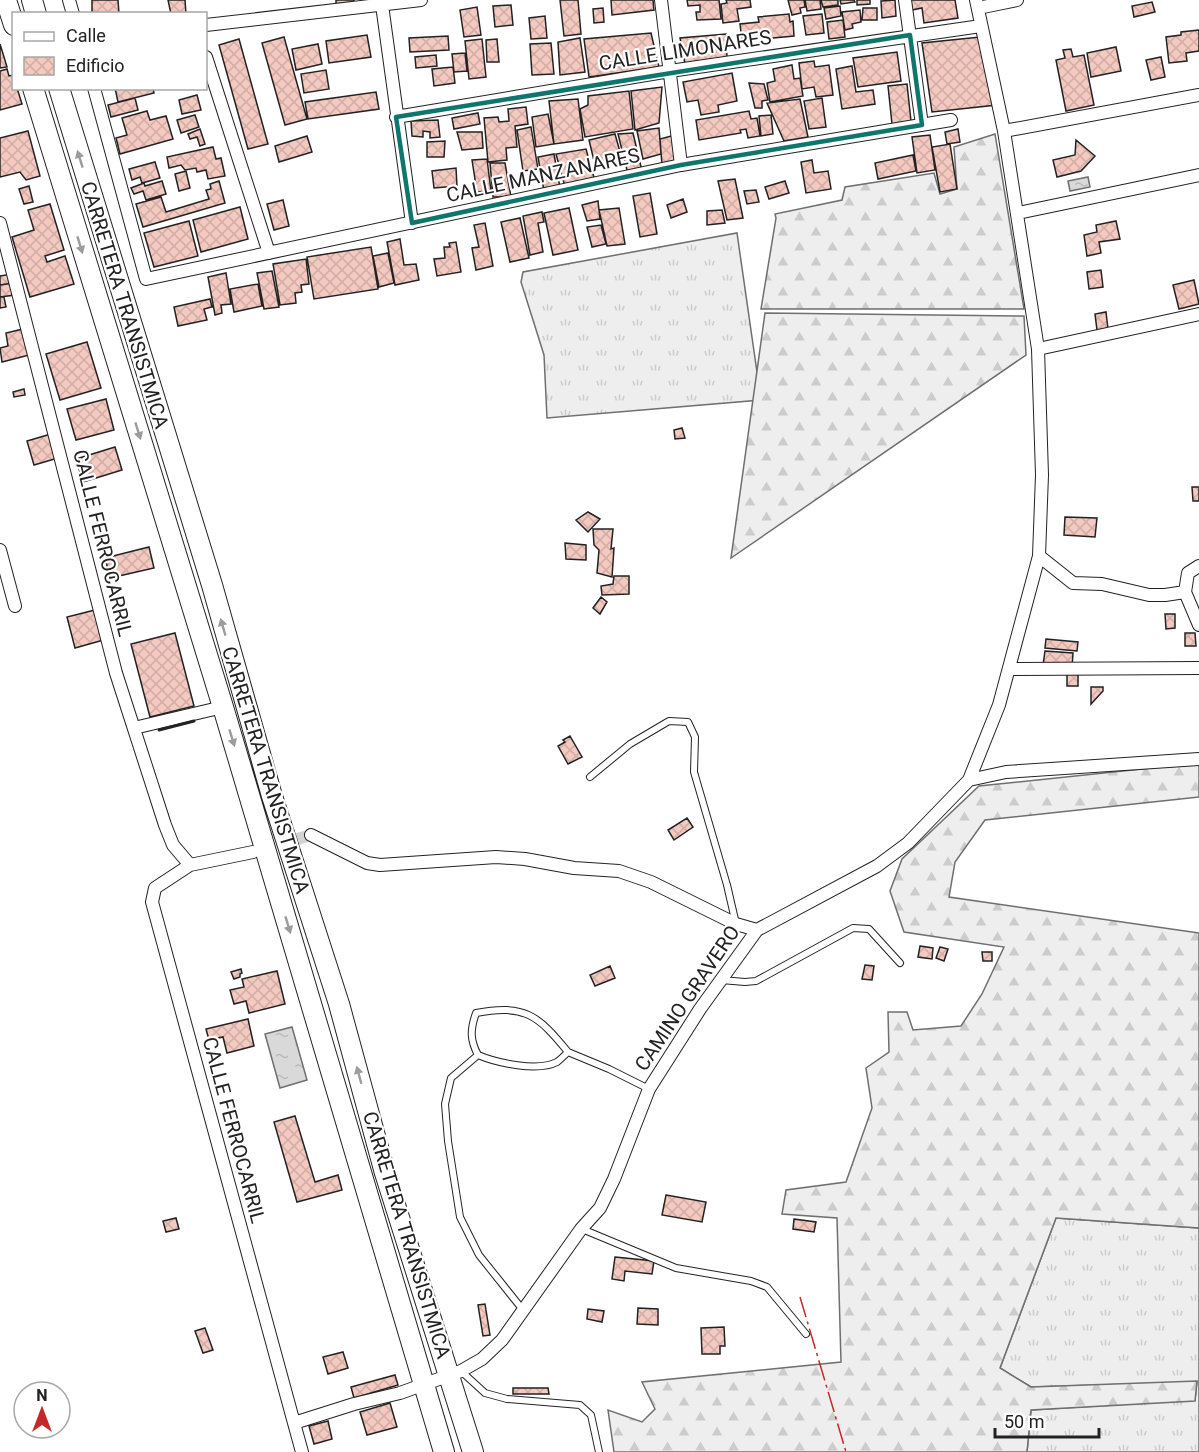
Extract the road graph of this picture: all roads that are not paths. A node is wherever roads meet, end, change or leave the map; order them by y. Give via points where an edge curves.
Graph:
1 (6, 0) edge
2 (422, 0) edge
3 (661, 0) edge
4 (905, 0) edge
5 (1017, 0) edge
6 (977, 4) edge
7 (382, 5) junction
8 (12, 19) edge
9 (207, 25) edge
10 (981, 26) junction
11 (910, 35) junction
12 (207, 60) edge
13 (670, 71) junction
14 (34, 90) edge
15 (60, 90) edge
16 (95, 90) edge
17 (1199, 95) edge
18 (396, 117) junction
19 (951, 120) dead end
20 (922, 125) junction
21 (1004, 131) junction
22 (681, 165) junction
23 (1199, 175) edge
24 (1018, 213) junction
25 (0, 223) edge
26 (412, 223) junction
27 (269, 253) junction
28 (1199, 314) edge
29 (1038, 349) junction
30 (0, 550) edge
31 (1039, 556) junction
32 (1199, 567) edge
33 (1185, 592) junction
34 (15, 606) dead end
35 (1199, 625) edge
36 (1199, 668) edge
37 (1009, 669) junction
38 (223, 707) junction
39 (134, 728) junction
40 (1199, 759) edge
41 (590, 777) dead end
42 (969, 780) junction
43 (311, 835) tunnel mouth
44 (253, 852) tunnel mouth
45 (190, 865) junction
46 (736, 924) junction
47 (757, 930) junction
48 (900, 963) dead end
49 (721, 980) junction
50 (568, 1052) junction
51 (478, 1055) junction
52 (648, 1089) junction
53 (581, 1229) junction
54 (389, 1263) junction
55 (523, 1310) junction
56 (806, 1334) dead end
57 (455, 1373) junction
58 (424, 1384) junction
59 (294, 1423) junction
60 (302, 1452) edge
61 (444, 1452) edge
62 (463, 1452) edge
63 (473, 1452) edge
64 (599, 1452) edge

1 - 8 main road
2 - 7 street
3 - 13 street
4 - 11 street
5 - 6 street
6 - 10 street
7 - 9 street
7 - 18 street
10 - 11 street, CALLE LIMONARES
10 - 21 street
11 - 13 street, CALLE LIMONARES
11 - 20 street
12 - 27 street
13 - 18 street, CALLE LIMONARES
13 - 22 street
14 -> 38 main road, CARRETERA TRANSISTMICA
57 -> 15 main road, CARRETERA TRANSISTMICA via 386,1173 339,1004 272,796 212,585
16 - 27 street, CALLE MANZANARES via 146,279
17 - 21 street
18 - 26 street
19 - 20 street, CALLE MANZANARES
20 - 22 street, CALLE MANZANARES
21 - 24 street
22 - 26 street, CALLE MANZANARES
23 - 24 street
24 - 29 street
25 - 39 street, CALLE FERROCARRIL via 116,674
26 - 27 street, CALLE MANZANARES
28 - 29 street
29 - 31 street via 1042,475
30 - 34 street
31 - 33 street via 1072,583 1102,584 1149,595
31 - 37 street
32 - 33 street via 1188,573
33 - 35 street
36 - 37 street
37 - 42 street
38 - 39 street
38 -> 54 main road, CARRETERA TRANSISTMICA
39 - 45 street, CALLE FERROCARRIL via 173,845
40 - 42 street via 1006,772
41 - 46 lane via 630,744 669,721 688,722 695,737 694,772
42 - 47 street, CAMINO GRAVERO via 908,843 877,866
43 - 46 street via 367,863 380,865 496,857 619,870
44 - 45 street, CALLE FERROCARRIL
45 - 59 street, CALLE FERROCARRIL via 155,888 152,902
46 - 47 street
47 - 49 street, CAMINO GRAVERO
48 - 49 lane via 869,929 853,928 756,981
49 - 52 street, CAMINO GRAVERO
50 - 51 lane via 556,1062 531,1066 498,1063
50 - 51 lane via 543,1023 529,1014 500,1009 476,1013 470,1030
50 - 52 lane
51 - 55 lane via 451,1078 445,1104 460,1217 479,1255
52 - 53 street, CAMINO GRAVERO via 614,1179 600,1208
53 - 55 street, CAMINO GRAVERO
53 - 56 lane via 676,1268 766,1287
54 - 57 main road via 403,1282 428,1362
54 - 58 main road, CARRETERA TRANSISTMICA
55 - 57 street, CAMINO GRAVERO via 502,1340 482,1359
57 - 58 street, CAMINO GRAVERO
57 - 63 main road, CARRETERA TRANSISTMICA
57 - 64 lane via 485,1393 507,1399 580,1405 591,1415
58 - 59 street, CAMINO GRAVERO
58 - 61 main road, CARRETERA TRANSISTMICA
58 - 62 main road via 445,1402
59 - 60 street, CALLE FERROCARRIL

